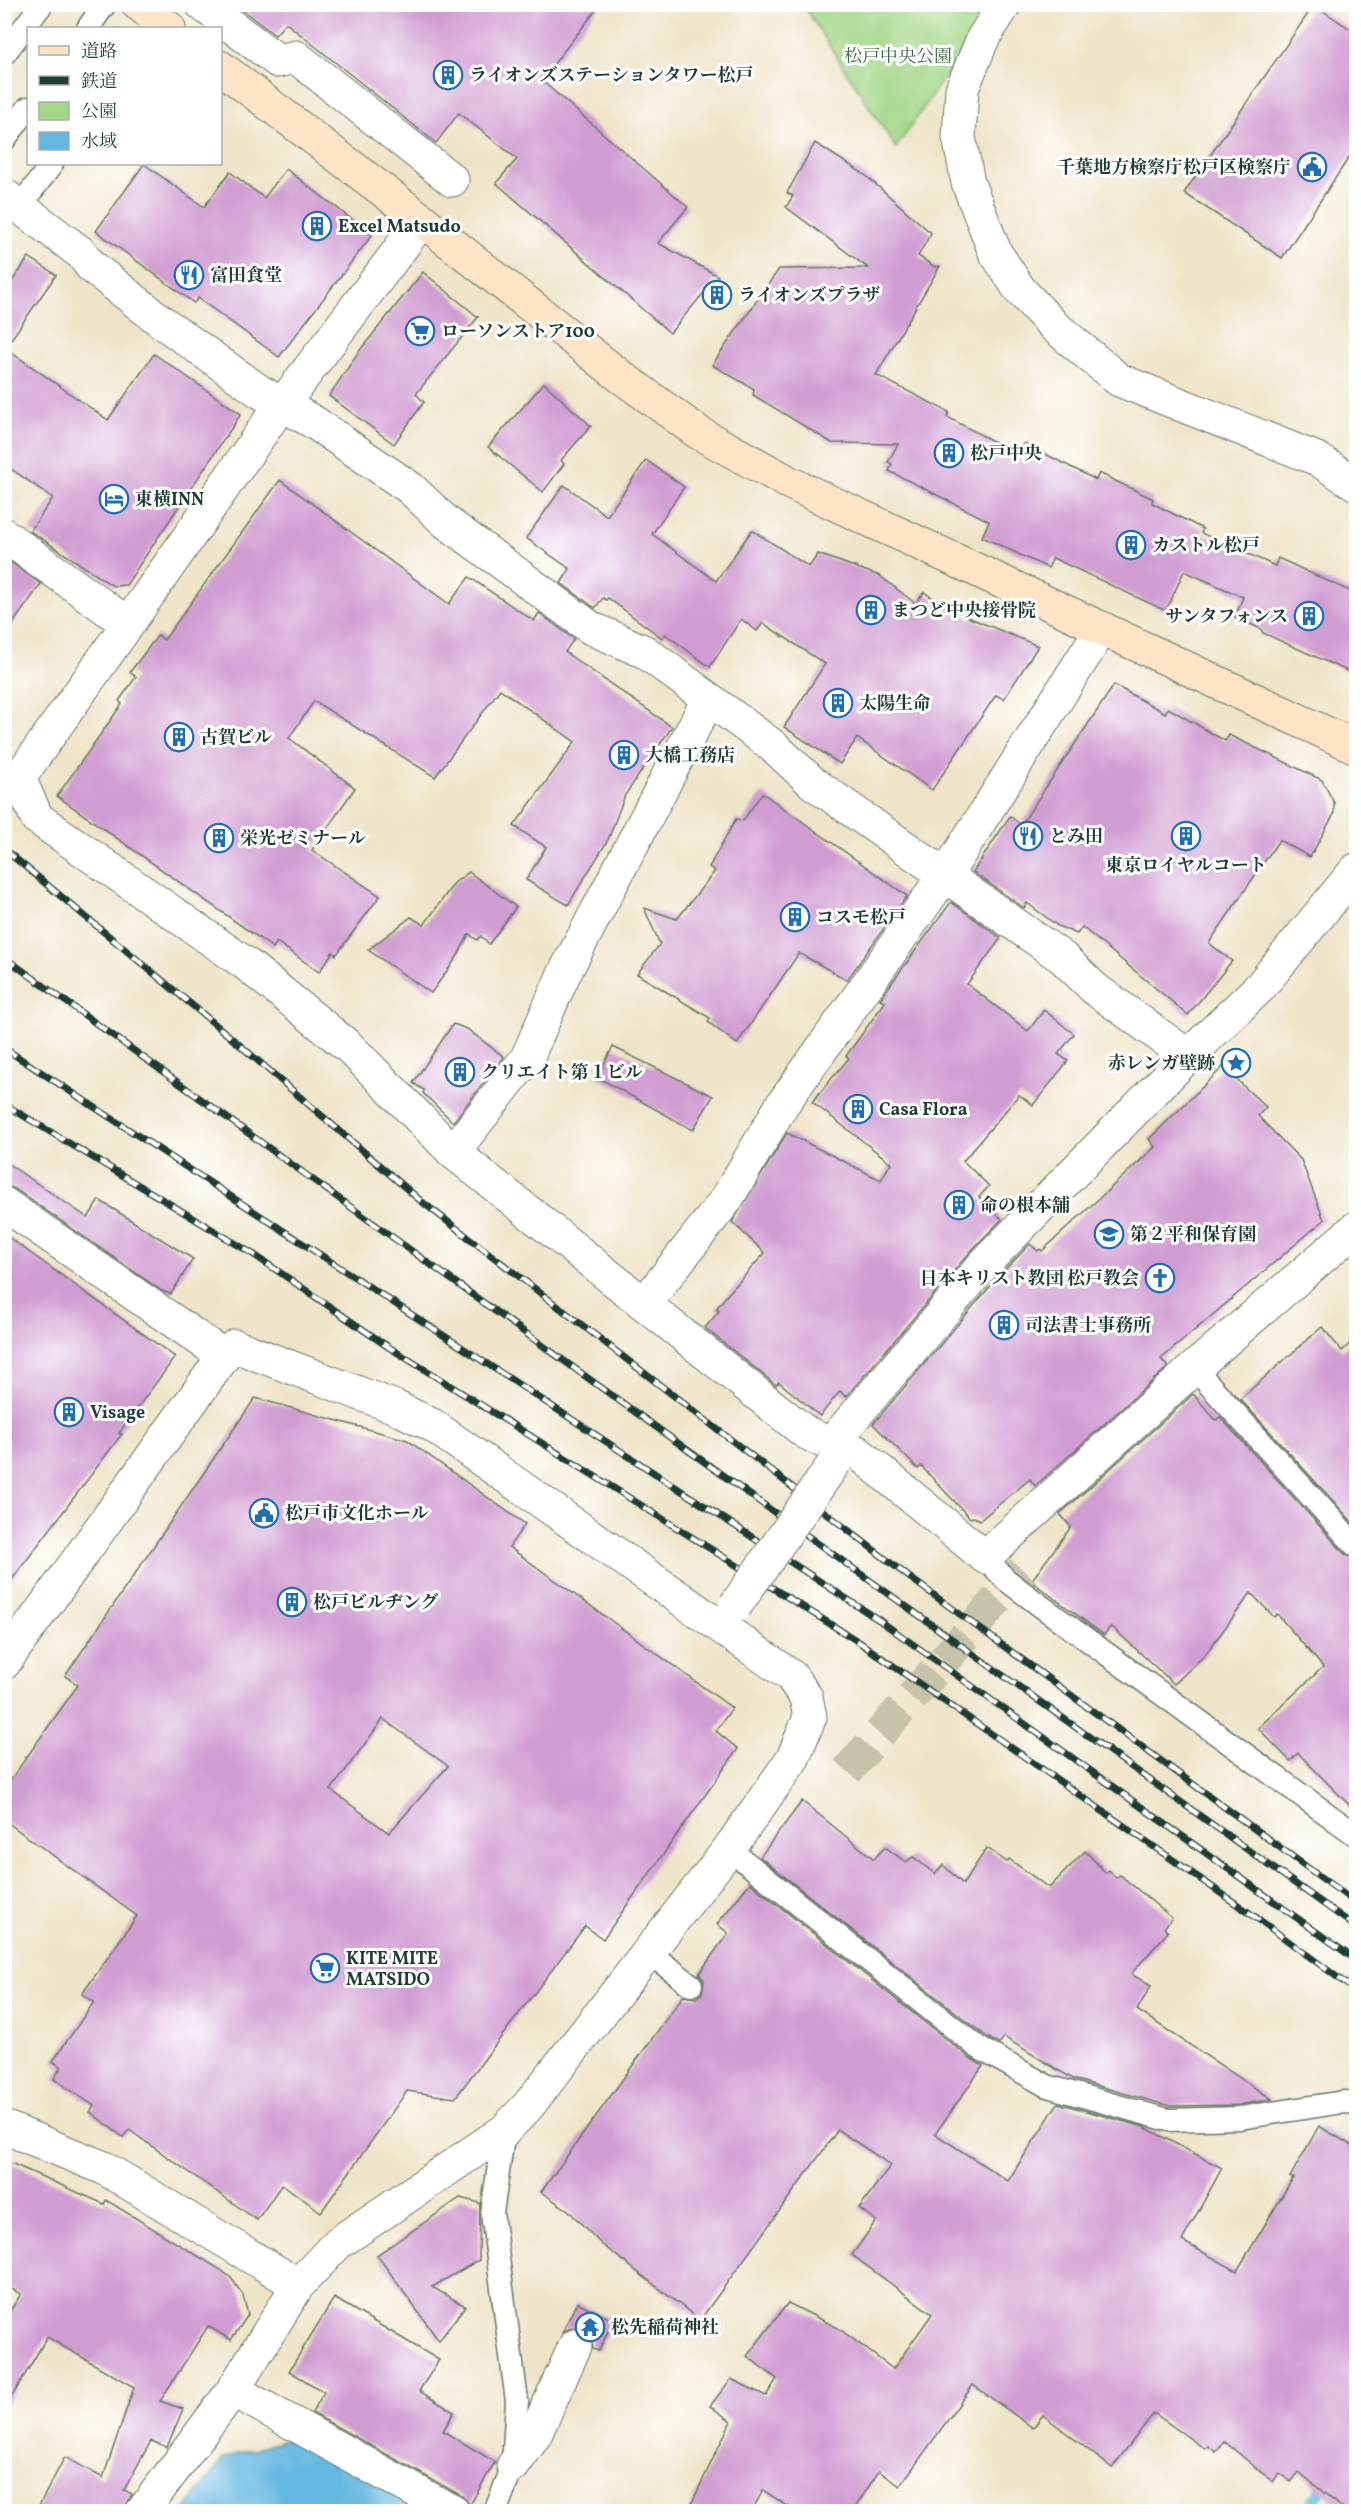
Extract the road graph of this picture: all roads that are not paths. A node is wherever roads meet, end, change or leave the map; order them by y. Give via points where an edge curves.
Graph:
1 (42, 4) edge
2 (105, 4) edge
3 (202, 4) edge
4 (1005, 4) edge
5 (89, 27) edge
6 (4, 54) edge
7 (222, 69) edge
8 (27, 109) edge
9 (4, 141) edge
10 (51, 165) edge
11 (452, 180) dead end
12 (12, 201) edge
13 (422, 220) junction
14 (282, 404) junction
15 (1356, 484) edge
16 (4, 536) edge
17 (128, 624) junction
18 (1102, 628) junction
19 (708, 700) junction
20 (1356, 747) edge
21 (1356, 870) edge
22 (942, 875) junction
23 (1188, 1056) junction
24 (453, 1152) junction
25 (4, 1204) edge
26 (1356, 1228) edge
27 (645, 1303) junction
28 (224, 1356) junction
29 (1194, 1368) junction
30 (832, 1453) junction
31 (1356, 1546) edge
32 (985, 1557) junction
33 (735, 1606) dead end
34 (6, 1659) edge
35 (1356, 1835) edge
36 (729, 1849) junction
37 (648, 1953) junction
38 (691, 1985) dead end
39 (1356, 2103) edge
40 (4, 2127) edge
41 (504, 2131) junction
42 (298, 2285) junction
43 (575, 2346) dead end
44 (233, 2390) junction
45 (513, 2466) junction
46 (142, 2511) edge
47 (453, 2511) edge
48 (495, 2511) edge

1 - 6 lane
2 - 5 lane
3 - 11 street via 278,61 296,57
4 - 15 street via 982,38 962,89 959,137 969,183 995,252 1020,290 1054,326 1119,380 1317,459
7 - 13 street
8 - 9 lane
10 - 12 lane
12 - 14 street via 162,322
13 - 14 street
13 - 18 street via 699,433 790,483
14 - 17 street
14 - 19 street via 410,488 446,522 591,628 645,652
16 - 17 street
17 - 24 street via 19,778 37,818 263,978 349,1047
18 - 20 street
18 - 22 street
19 - 22 street via 772,746 813,783
19 - 24 street via 563,976 527,1058
21 - 23 street via 1260,987
22 - 23 street via 1063,958 1095,989
22 - 27 street via 782,1105 726,1200
23 - 30 street via 985,1263
24 - 27 street
25 - 28 street
26 - 29 street
27 - 30 street
28 - 34 street
28 - 36 street via 235,1346 432,1425 791,1676 806,1697 810,1717 793,1758
29 - 31 lane
29 - 32 street
30 - 32 street via 857,1452
30 - 33 street, bridge
32 - 35 lane via 1005,1579 1038,1604
36 - 37 street
36 - 39 lane via 979,2048 1047,2086 1168,2120 1240,2118
37 - 38 lane
37 - 41 street
40 - 42 street via 104,2168
41 - 42 street via 338,2243
41 - 45 lane via 492,2213 517,2401
42 - 44 street
43 - 45 street via 535,2434
44 - 46 street
44 - 47 street
45 - 48 lane

